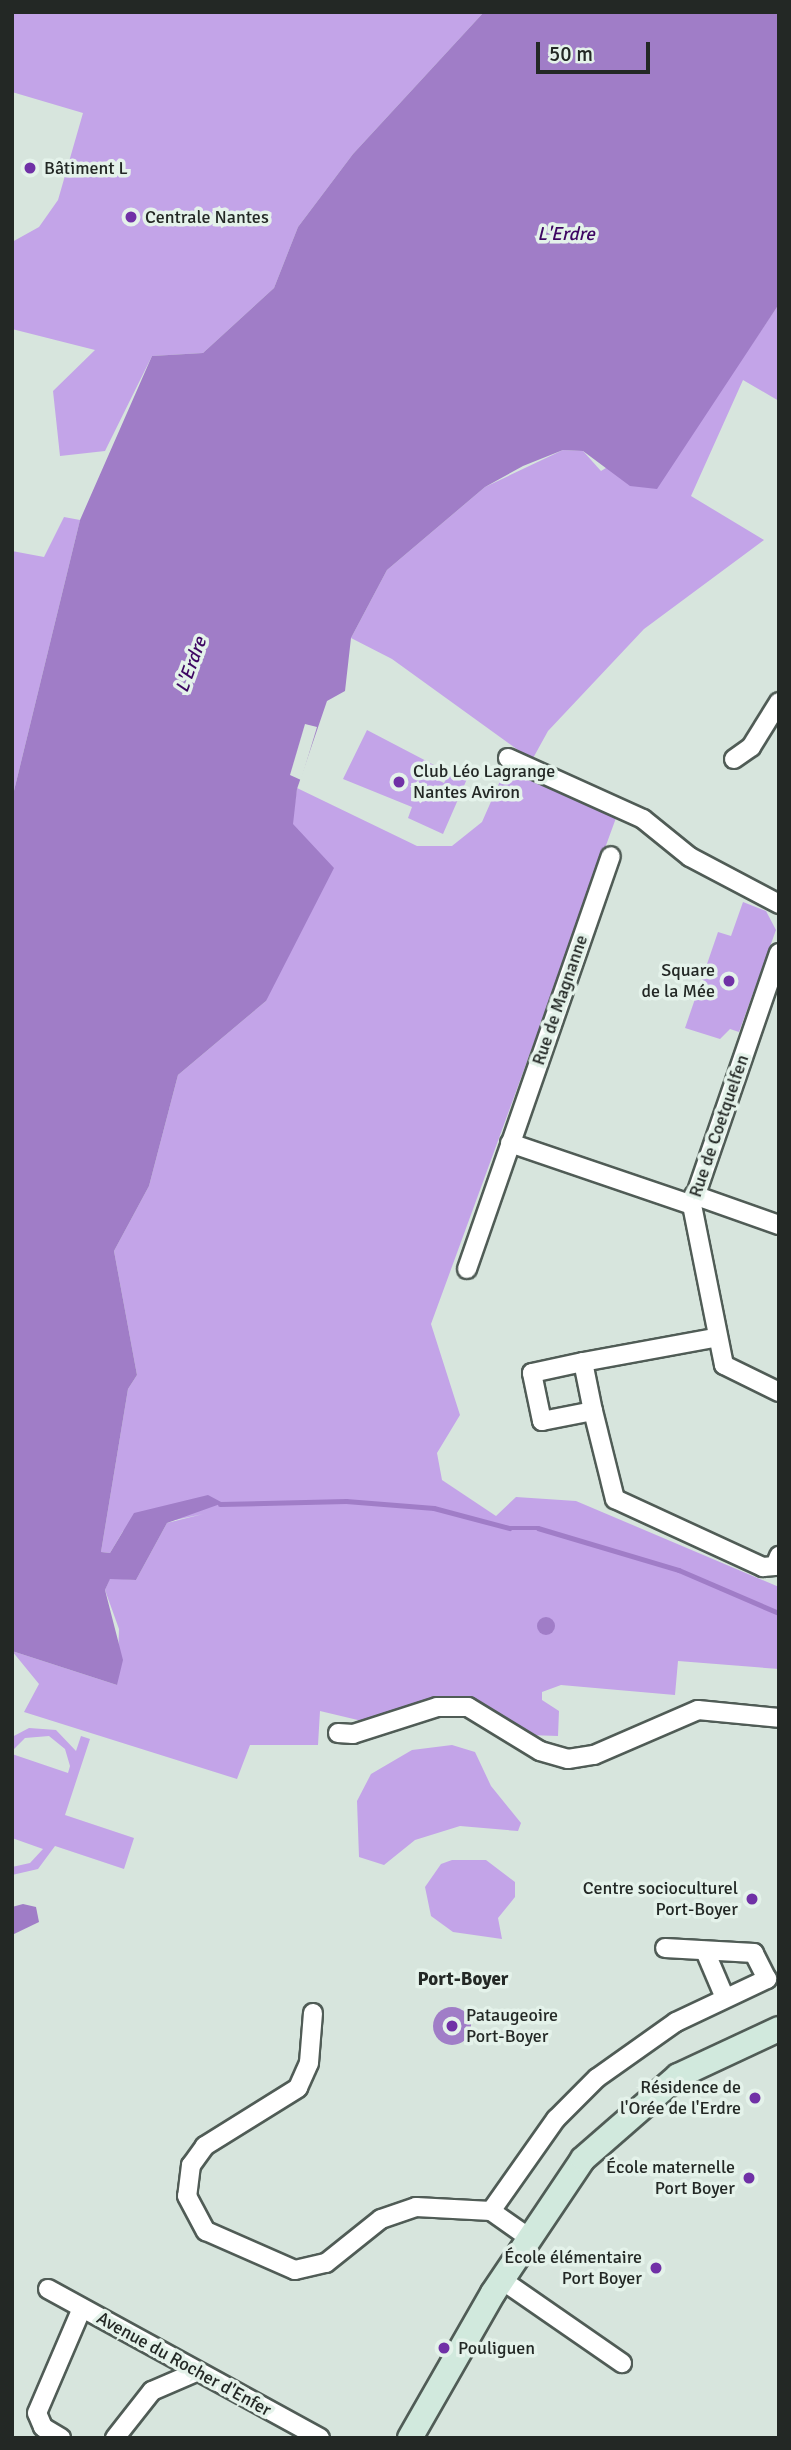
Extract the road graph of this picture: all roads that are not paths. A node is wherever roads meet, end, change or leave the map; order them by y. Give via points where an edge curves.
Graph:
1 (779, 702) edge
2 (508, 758) dead end
3 (734, 759) dead end
4 (611, 856) dead end
5 (779, 904) edge
6 (779, 953) edge
7 (509, 1143) junction
8 (693, 1200) junction
9 (779, 1225) edge
10 (467, 1269) dead end
11 (714, 1338) junction
12 (583, 1362) junction
13 (779, 1392) edge
14 (593, 1411) junction
15 (779, 1556) edge
16 (779, 1718) edge
17 (338, 1732) dead end
18 (665, 1948) dead end
19 (705, 1951) junction
20 (725, 1998) junction
21 (313, 2013) dead end
22 (779, 2029) edge
23 (491, 2211) junction
24 (528, 2237) junction
25 (502, 2280) junction
26 (48, 2290) dead end
27 (82, 2308) junction
28 (622, 2363) dead end
29 (196, 2372) junction
30 (61, 2438) edge
31 (115, 2438) edge
32 (320, 2438) edge
33 (410, 2438) edge

1 - 3 street via 751,747
2 - 5 street via 643,819 690,857
4 - 7 street, Rue de Magnanne
6 - 8 street, Rue de Coetquelfen
7 - 8 street
7 - 10 street, Rue de Magnanne
8 - 9 street
8 - 11 street, Rue de Coetquelfen
11 - 12 street
11 - 13 street, Rue de Coetquelfen via 729,1371
12 - 14 street
12 - 14 street via 532,1373 542,1421
14 - 15 street via 610,1489 620,1502 763,1567 775,1566
16 - 17 street via 698,1710 594,1755 568,1759 540,1751 468,1707 437,1707 353,1734
18 - 19 street
19 - 20 street
19 - 20 street via 754,1953 764,1962 764,1985
20 - 23 street via 676,2022 597,2078 555,2119
21 - 23 street via 309,2063 298,2088 205,2146 191,2165 187,2196 206,2231 281,2268 310,2270 398,2212 438,2204
22 - 24 street via 703,2062 636,2107 567,2178
23 - 24 street
24 - 25 street
25 - 28 street
25 - 33 street
26 - 27 street, Avenue du Rocher d'Enfer
27 - 29 street, Avenue du Rocher d'Enfer
27 - 30 street via 37,2413 43,2427
29 - 31 street via 152,2391
29 - 32 street, Avenue du Rocher d'Enfer

